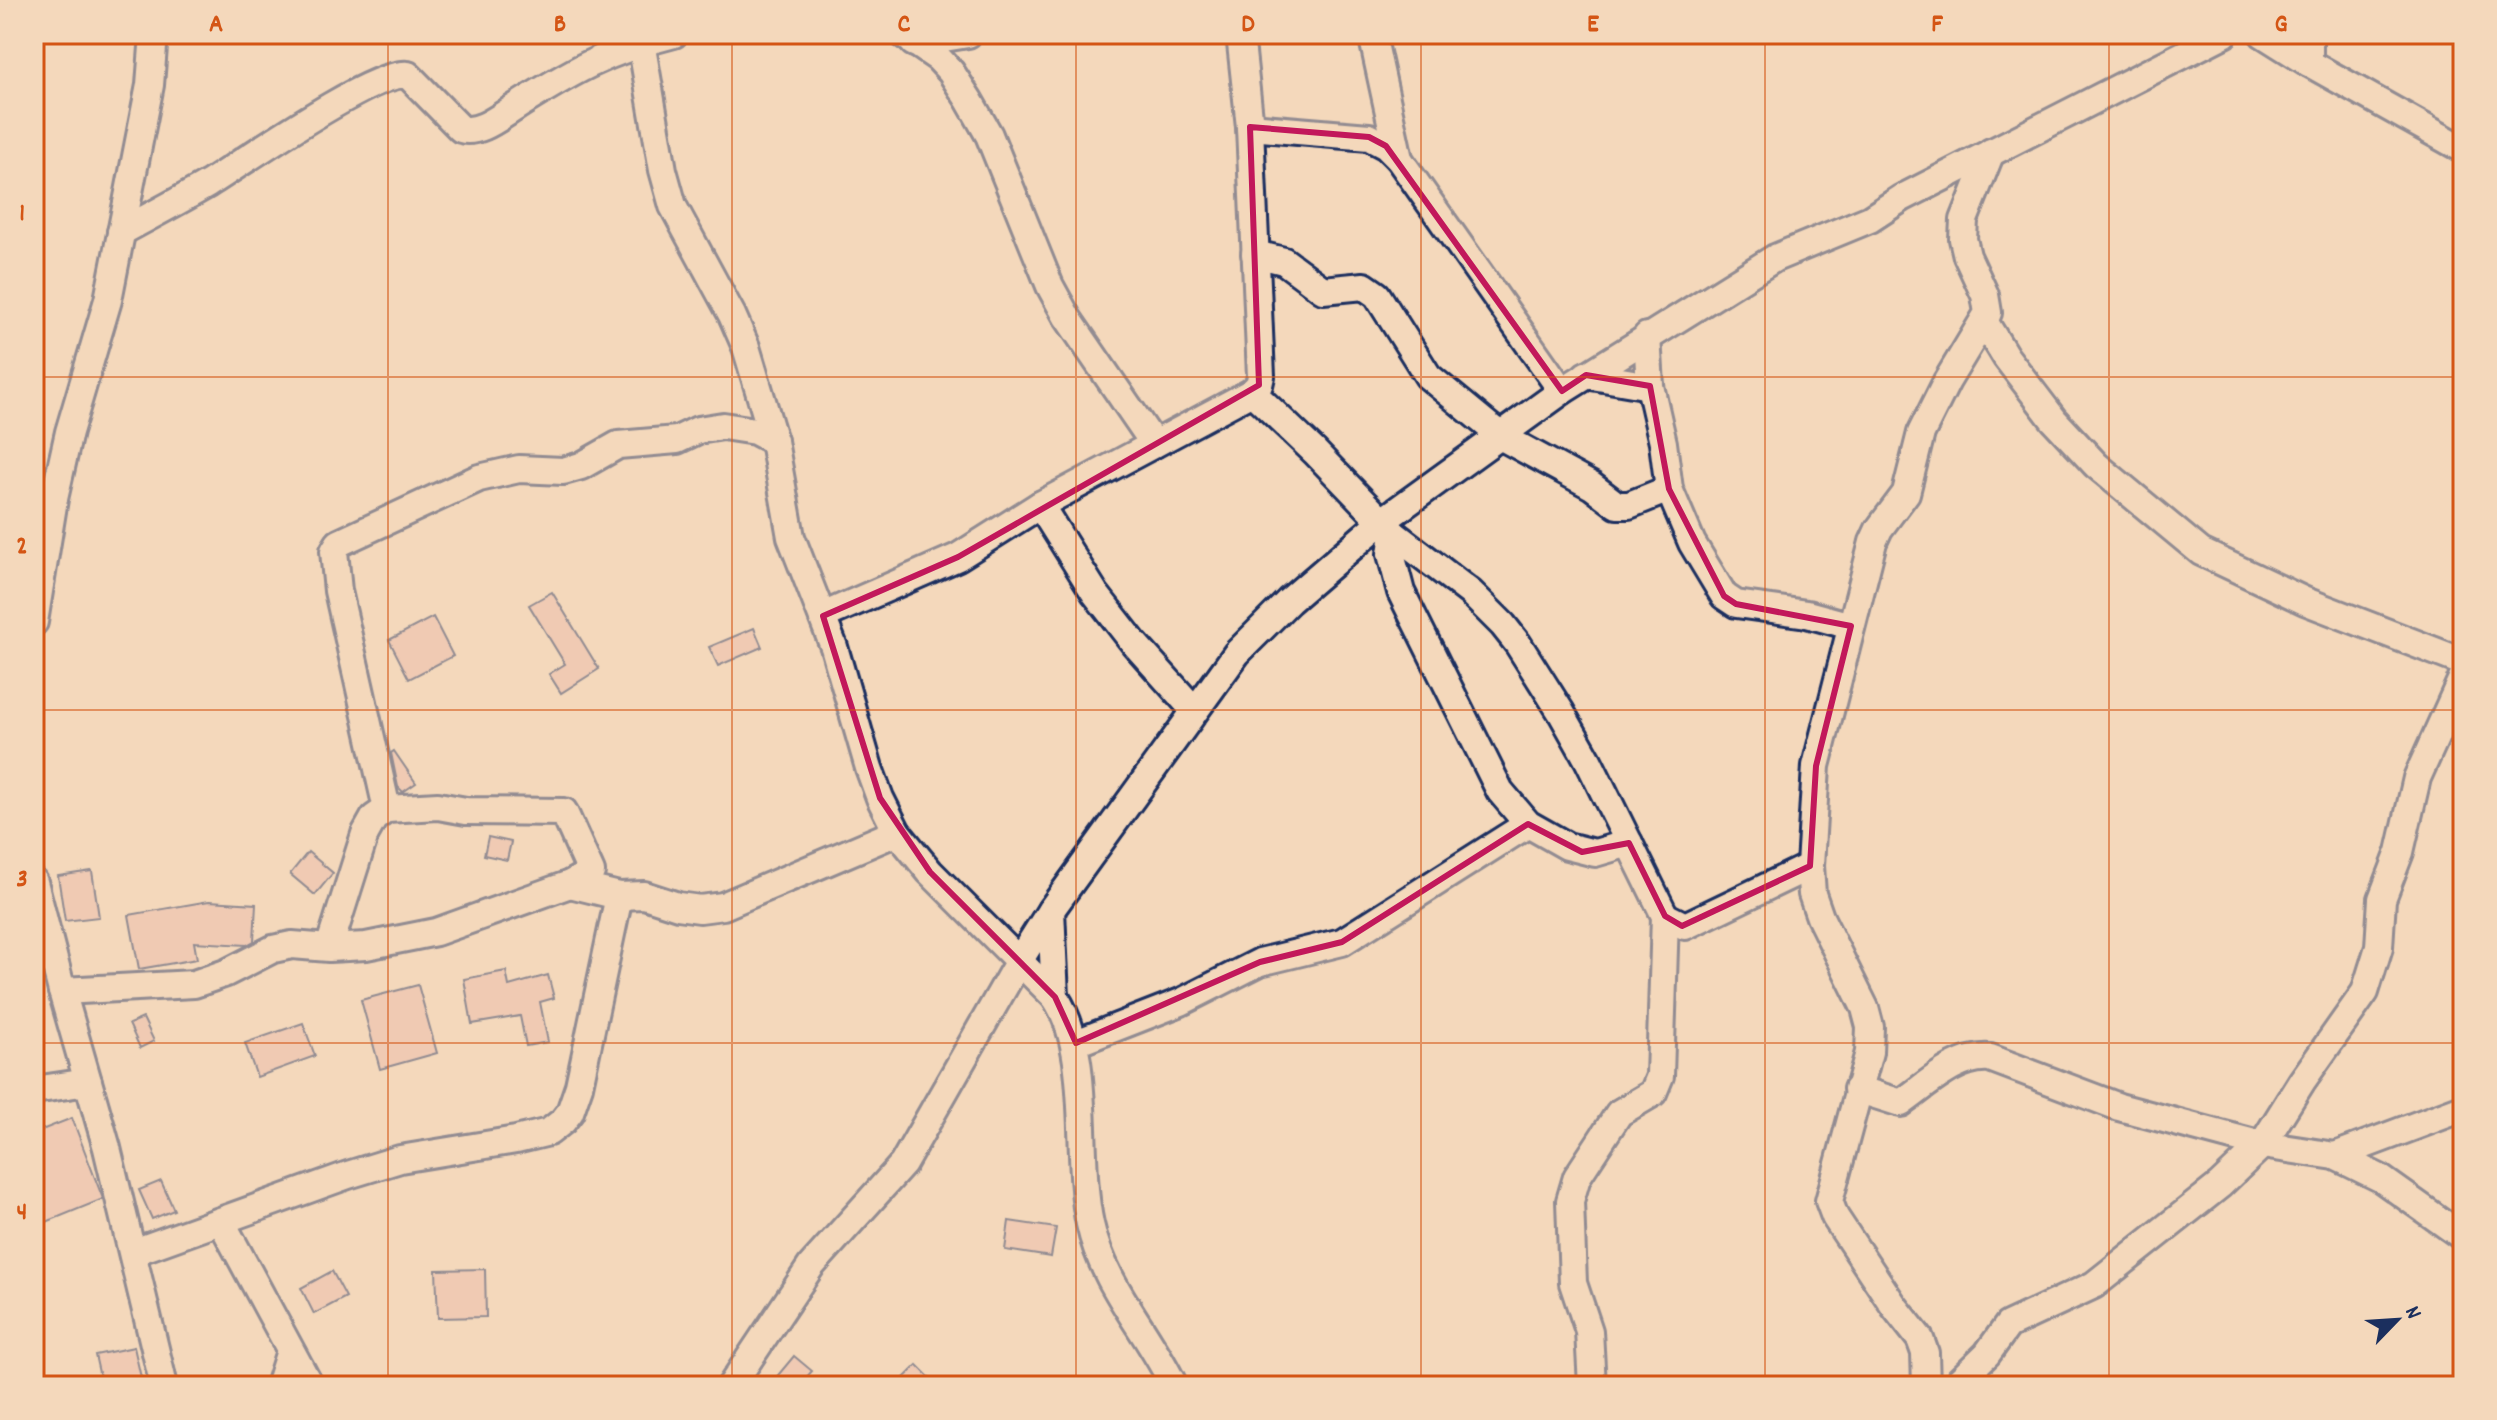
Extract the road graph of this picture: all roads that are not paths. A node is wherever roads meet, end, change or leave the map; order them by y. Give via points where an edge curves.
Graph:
1 (154, 34) edge
2 (674, 34) edge
3 (968, 34) edge
4 (1240, 34) edge
5 (1372, 34) edge
6 (2224, 34) edge
7 (2263, 34) edge
8 (2309, 34) edge
9 (909, 38) edge
10 (641, 42) junction
11 (2309, 63) junction
12 (1250, 127) junction
13 (2463, 149) edge
14 (1991, 152) junction
15 (1399, 159) junction
16 (121, 232) junction
17 (1255, 254) junction
18 (1984, 321) junction
19 (1647, 336) junction
20 (1586, 375) junction
21 (1650, 386) junction
22 (1562, 391) junction
23 (1252, 392) junction
24 (1502, 437) junction
25 (774, 441) junction
26 (1154, 444) junction
27 (1669, 489) junction
28 (1040, 505) junction
29 (1387, 528) junction
30 (823, 616) junction
31 (34, 622) edge
32 (1851, 626) junction
33 (2463, 662) edge
34 (2463, 676) edge
35 (1194, 710) junction
36 (387, 809) junction
37 (1528, 824) junction
38 (897, 832) junction
39 (1629, 843) junction
40 (1810, 866) junction
41 (34, 882) edge
42 (570, 884) junction
43 (619, 896) junction
44 (1051, 910) junction
45 (1665, 916) junction
46 (329, 948) junction
47 (1019, 961) junction
48 (62, 991) junction
49 (1055, 997) junction
50 (1076, 1043) junction
51 (88, 1082) junction
52 (1857, 1089) junction
53 (34, 1090) edge
54 (2463, 1108) edge
55 (2262, 1145) junction
56 (2335, 1156) junction
57 (221, 1221) junction
58 (2463, 1237) edge
59 (134, 1252) junction
60 (290, 1351) junction
61 (1164, 1381) edge
62 (164, 1386) edge
63 (279, 1386) edge
64 (310, 1386) edge
65 (731, 1386) edge
66 (1592, 1386) edge
67 (1926, 1386) edge
68 (1954, 1386) edge

1 - 16 street via 150,85
2 - 10 street
3 - 9 street
4 - 12 street
5 - 15 street
6 - 14 street
7 - 11 street
8 - 11 street
9 - 26 street via 938,58 969,100 989,135 1050,286
10 - 16 street via 567,74 470,131 461,129 408,75 387,79 336,103
10 - 25 street via 673,206 746,347
11 - 13 street
12 - 15 street via 1369,137
12 - 17 street
14 - 18 street via 1964,220 1963,239 1985,295
14 - 19 street via 1870,219 1775,258
15 - 22 street
16 - 31 street via 54,499
17 - 23 street via 1261,376
17 - 24 street via 1284,261 1323,290 1364,286 1377,295 1428,376
18 - 32 street via 1921,433 1906,493 1873,542
18 - 33 street via 2054,420 2096,465 2201,552 2305,601
19 - 20 street
19 - 21 street
20 - 21 street
20 - 22 street
21 - 27 street
22 - 24 street
23 - 26 street
23 - 29 street
24 - 27 street via 1617,505
24 - 29 street
25 - 30 street via 791,537
25 - 36 street via 755,431 723,426 677,440 618,445 563,471 519,469 479,478 339,543 334,551 338,591
26 - 28 street
27 - 32 street via 1706,569 1729,601
28 - 30 street via 958,557
28 - 35 street via 1095,593
29 - 35 street via 1289,601 1237,653
29 - 37 street via 1407,605 1489,773
29 - 39 street via 1471,593 1518,644 1588,760
30 - 38 street via 869,768
32 - 40 street via 1816,766
34 - 55 street via 2417,778 2400,852 2382,899 2379,947 2365,992
35 - 44 street
36 - 42 street via 564,812 591,872
36 - 46 street via 365,834
37 - 39 street via 1582,852
37 - 50 street via 1342,942 1260,962 1181,1002
38 - 43 street via 723,906 700,909 644,895
38 - 47 street
39 - 45 street
40 - 45 street via 1685,926
40 - 52 street via 1820,917 1870,1027 1869,1052
41 - 48 street
42 - 43 street
42 - 46 street via 436,932
43 - 57 street via 579,1086 563,1121 549,1132 516,1140 400,1159
44 - 47 street
44 - 49 street
45 - 66 street via 1660,1076 1653,1093 1619,1113 1577,1177 1570,1201 1573,1283 1589,1331
46 - 48 street via 273,949 194,984
47 - 49 street
47 - 65 street via 909,1157 811,1266
48 - 51 street
49 - 50 street
50 - 61 street via 1092,1234
51 - 53 street
51 - 59 street
52 - 55 street via 1901,1103 1962,1062 1990,1058 2119,1107
52 - 67 street via 1829,1201 1920,1339
54 - 56 street
55 - 56 street
55 - 68 street via 2094,1285 2008,1325
56 - 58 street via 2380,1178
57 - 59 street
57 - 60 street
59 - 62 street
60 - 63 street
60 - 64 street

